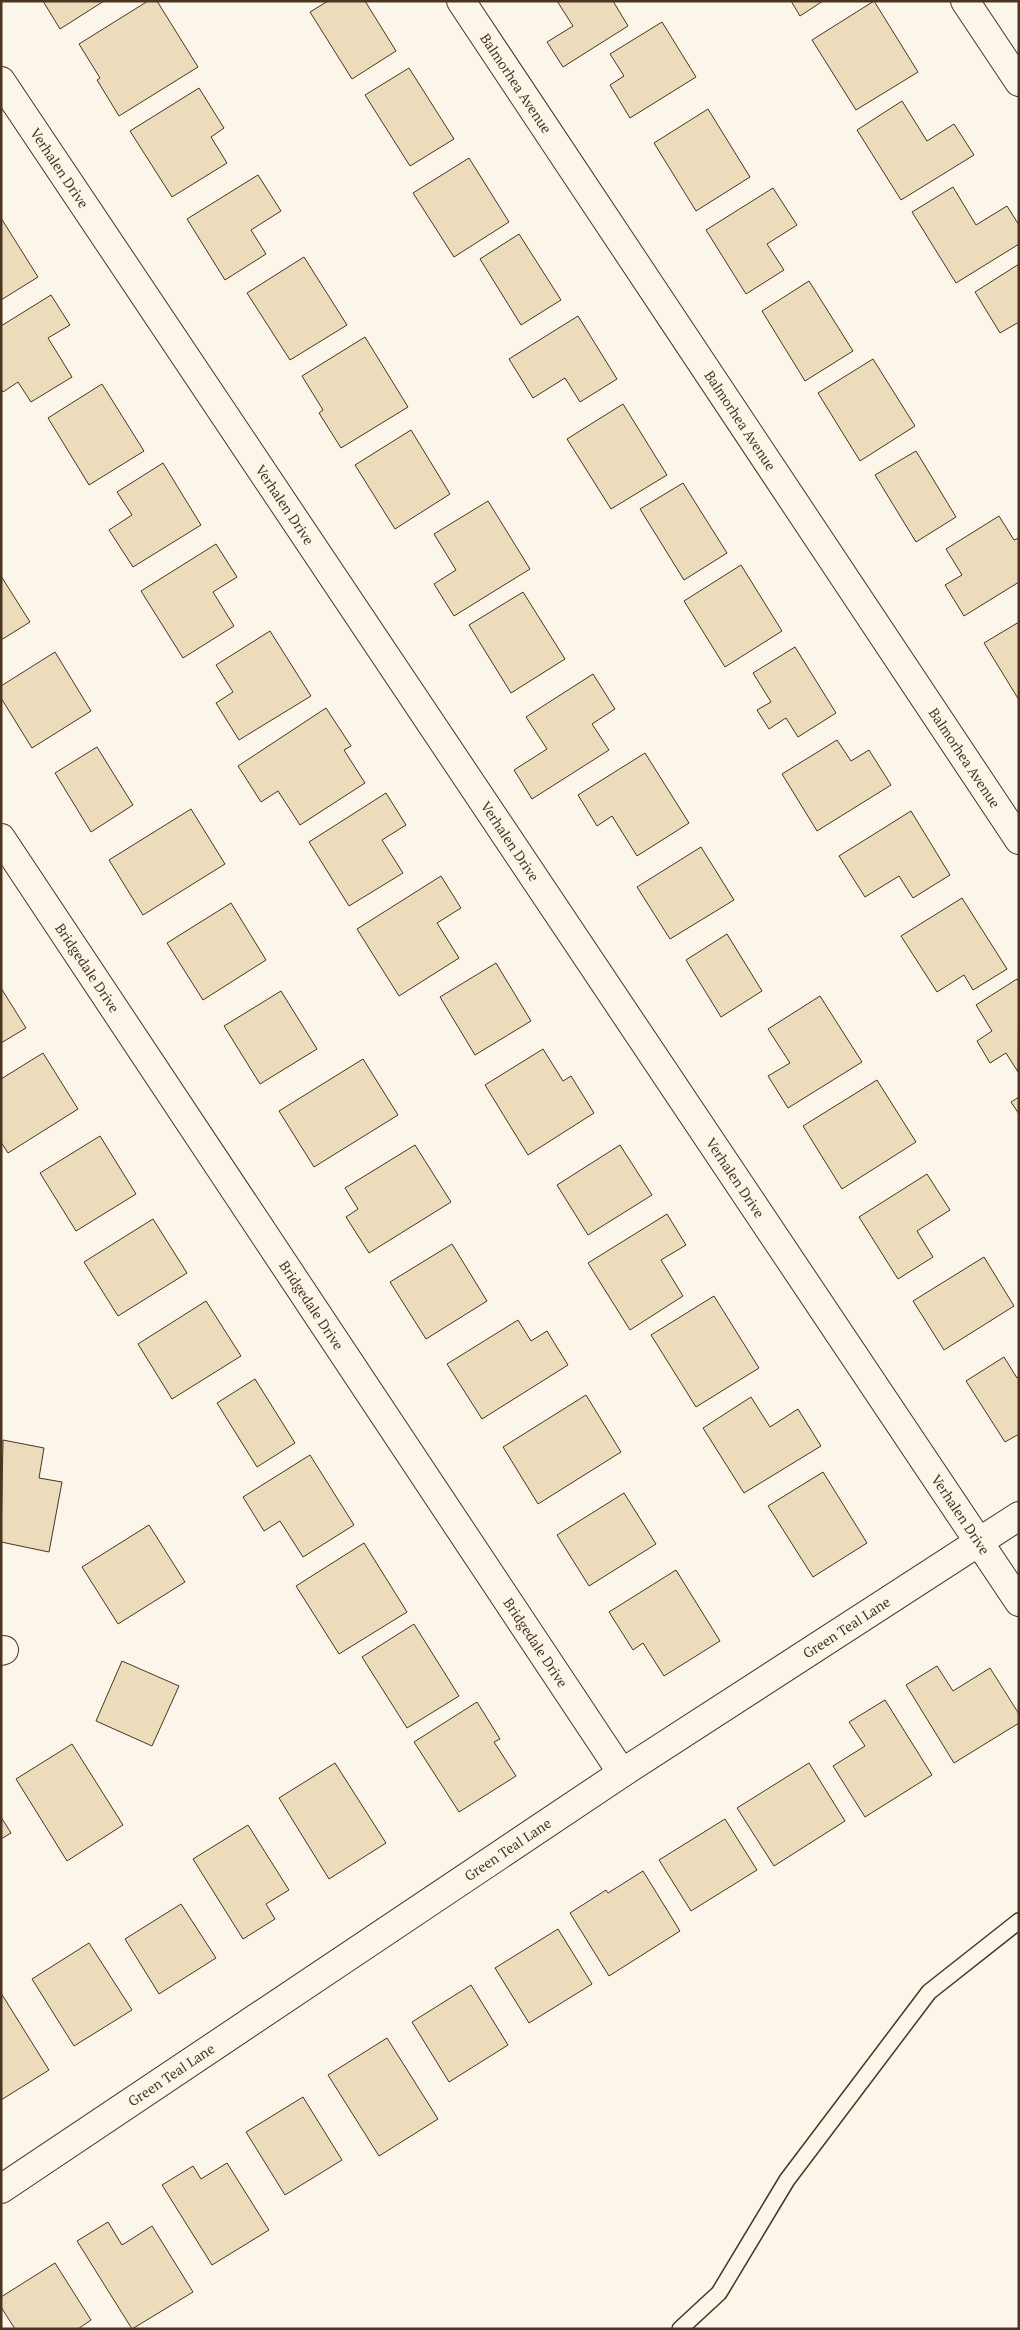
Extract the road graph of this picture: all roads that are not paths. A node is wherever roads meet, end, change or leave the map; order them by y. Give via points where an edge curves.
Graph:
1 (461, 1) edge
2 (965, 1) edge
3 (1, 81) edge
4 (1019, 82) edge
5 (1, 838) edge
6 (1019, 840) edge
7 (1019, 1516) edge
8 (979, 1543) junction
9 (1019, 1602) edge
10 (622, 1773) junction
11 (1019, 1921) edge
12 (1, 2189) edge
13 (680, 2329) edge

1 - 6 street, Balmorhea Avenue
2 - 4 street
3 - 8 street, Verhalen Drive
5 - 10 street, Bridgedale Drive
7 - 8 street, Green Teal Lane
8 - 9 street, Verhalen Drive
8 - 10 street, Green Teal Lane
10 - 12 street, Green Teal Lane
11 - 13 lane via 928,1992 787,2180 719,2293

